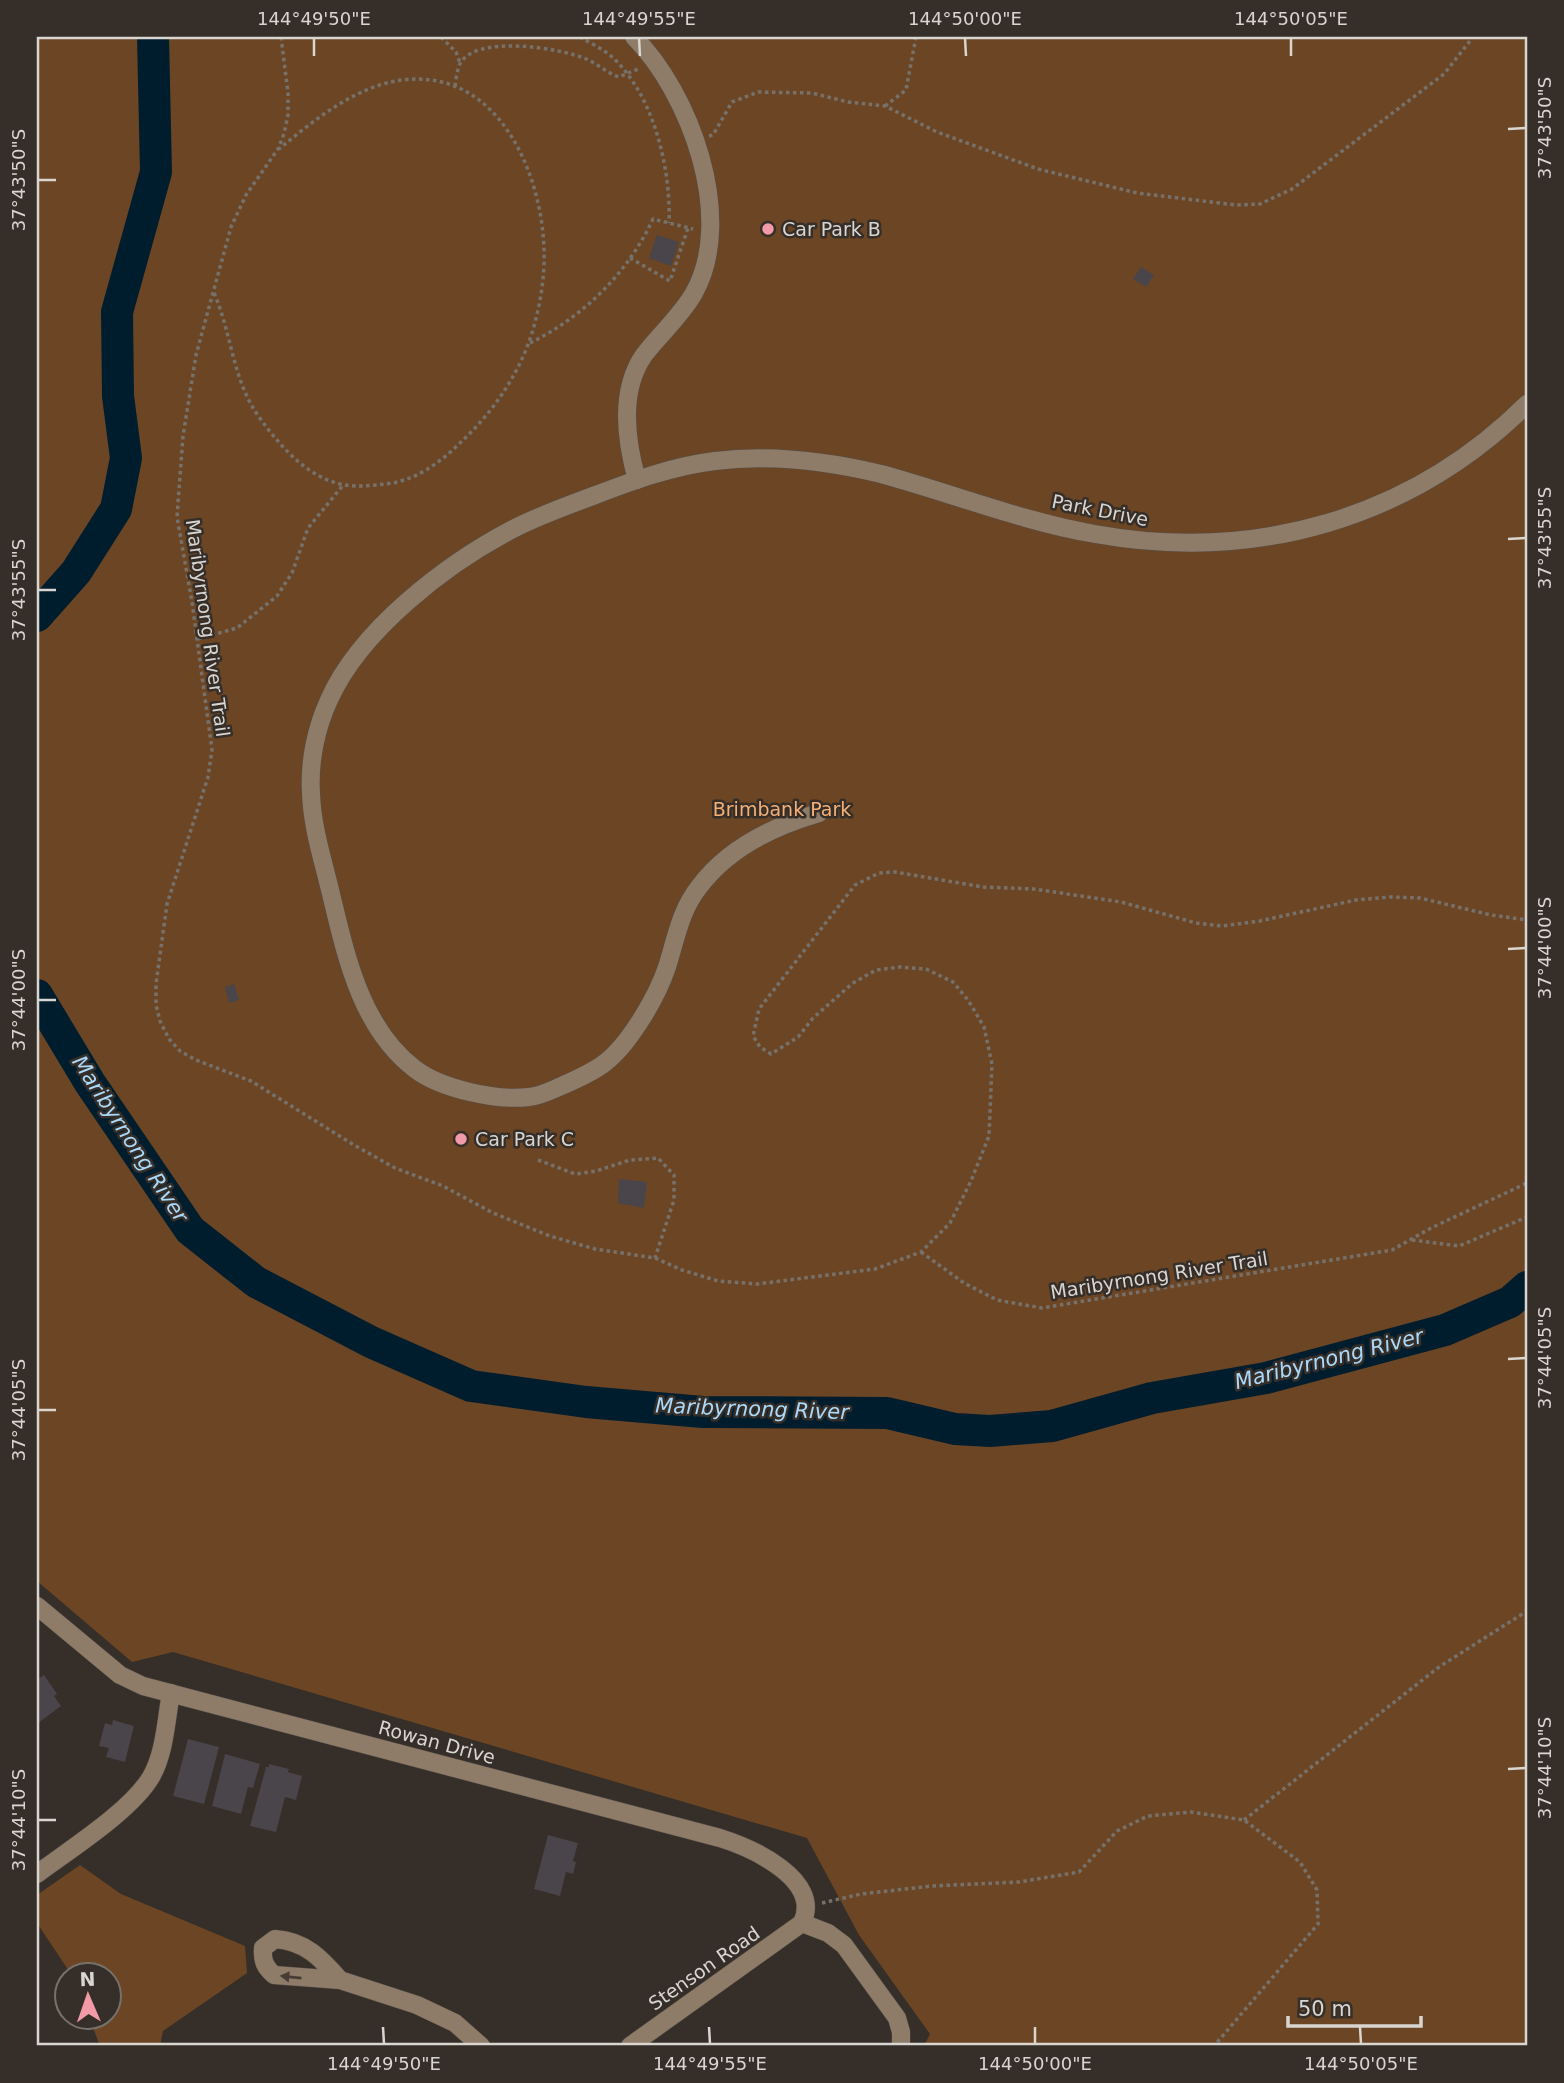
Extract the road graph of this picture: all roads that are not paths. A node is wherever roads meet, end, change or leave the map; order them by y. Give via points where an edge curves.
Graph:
1 (634, 37) edge
2 (1527, 404) edge
3 (637, 480) junction
4 (819, 813) dead end
5 (37, 1606) edge
6 (171, 1693) junction
7 (37, 1874) edge
8 (804, 1916) junction
9 (340, 1980) dead end
10 (481, 2046) edge
11 (630, 2046) edge
12 (901, 2046) edge

1 - 3 street via 674,90 694,140 708,191 711,234 694,293 644,356 633,379 627,436
2 - 3 street, Park Drive via 1461,459 1391,499 1304,531 1230,542 1179,544 1093,534 881,474 800,459 713,461
3 - 4 street, Park Drive via 534,519 470,555 372,636 328,701 312,759 312,812 343,944 368,1012 401,1056 431,1080 492,1095 528,1097 573,1081 604,1064 651,1005 678,925 714,870 772,829
5 - 6 street, Rowan Drive via 120,1675
6 - 7 street via 162,1746 151,1777 100,1828
6 - 8 street, Rowan Drive via 736,1843 784,1871 804,1899
8 - 11 street, Stenson Road
8 - 12 street via 844,1945 897,2018
9 - 10 street via 417,2005 455,2023

